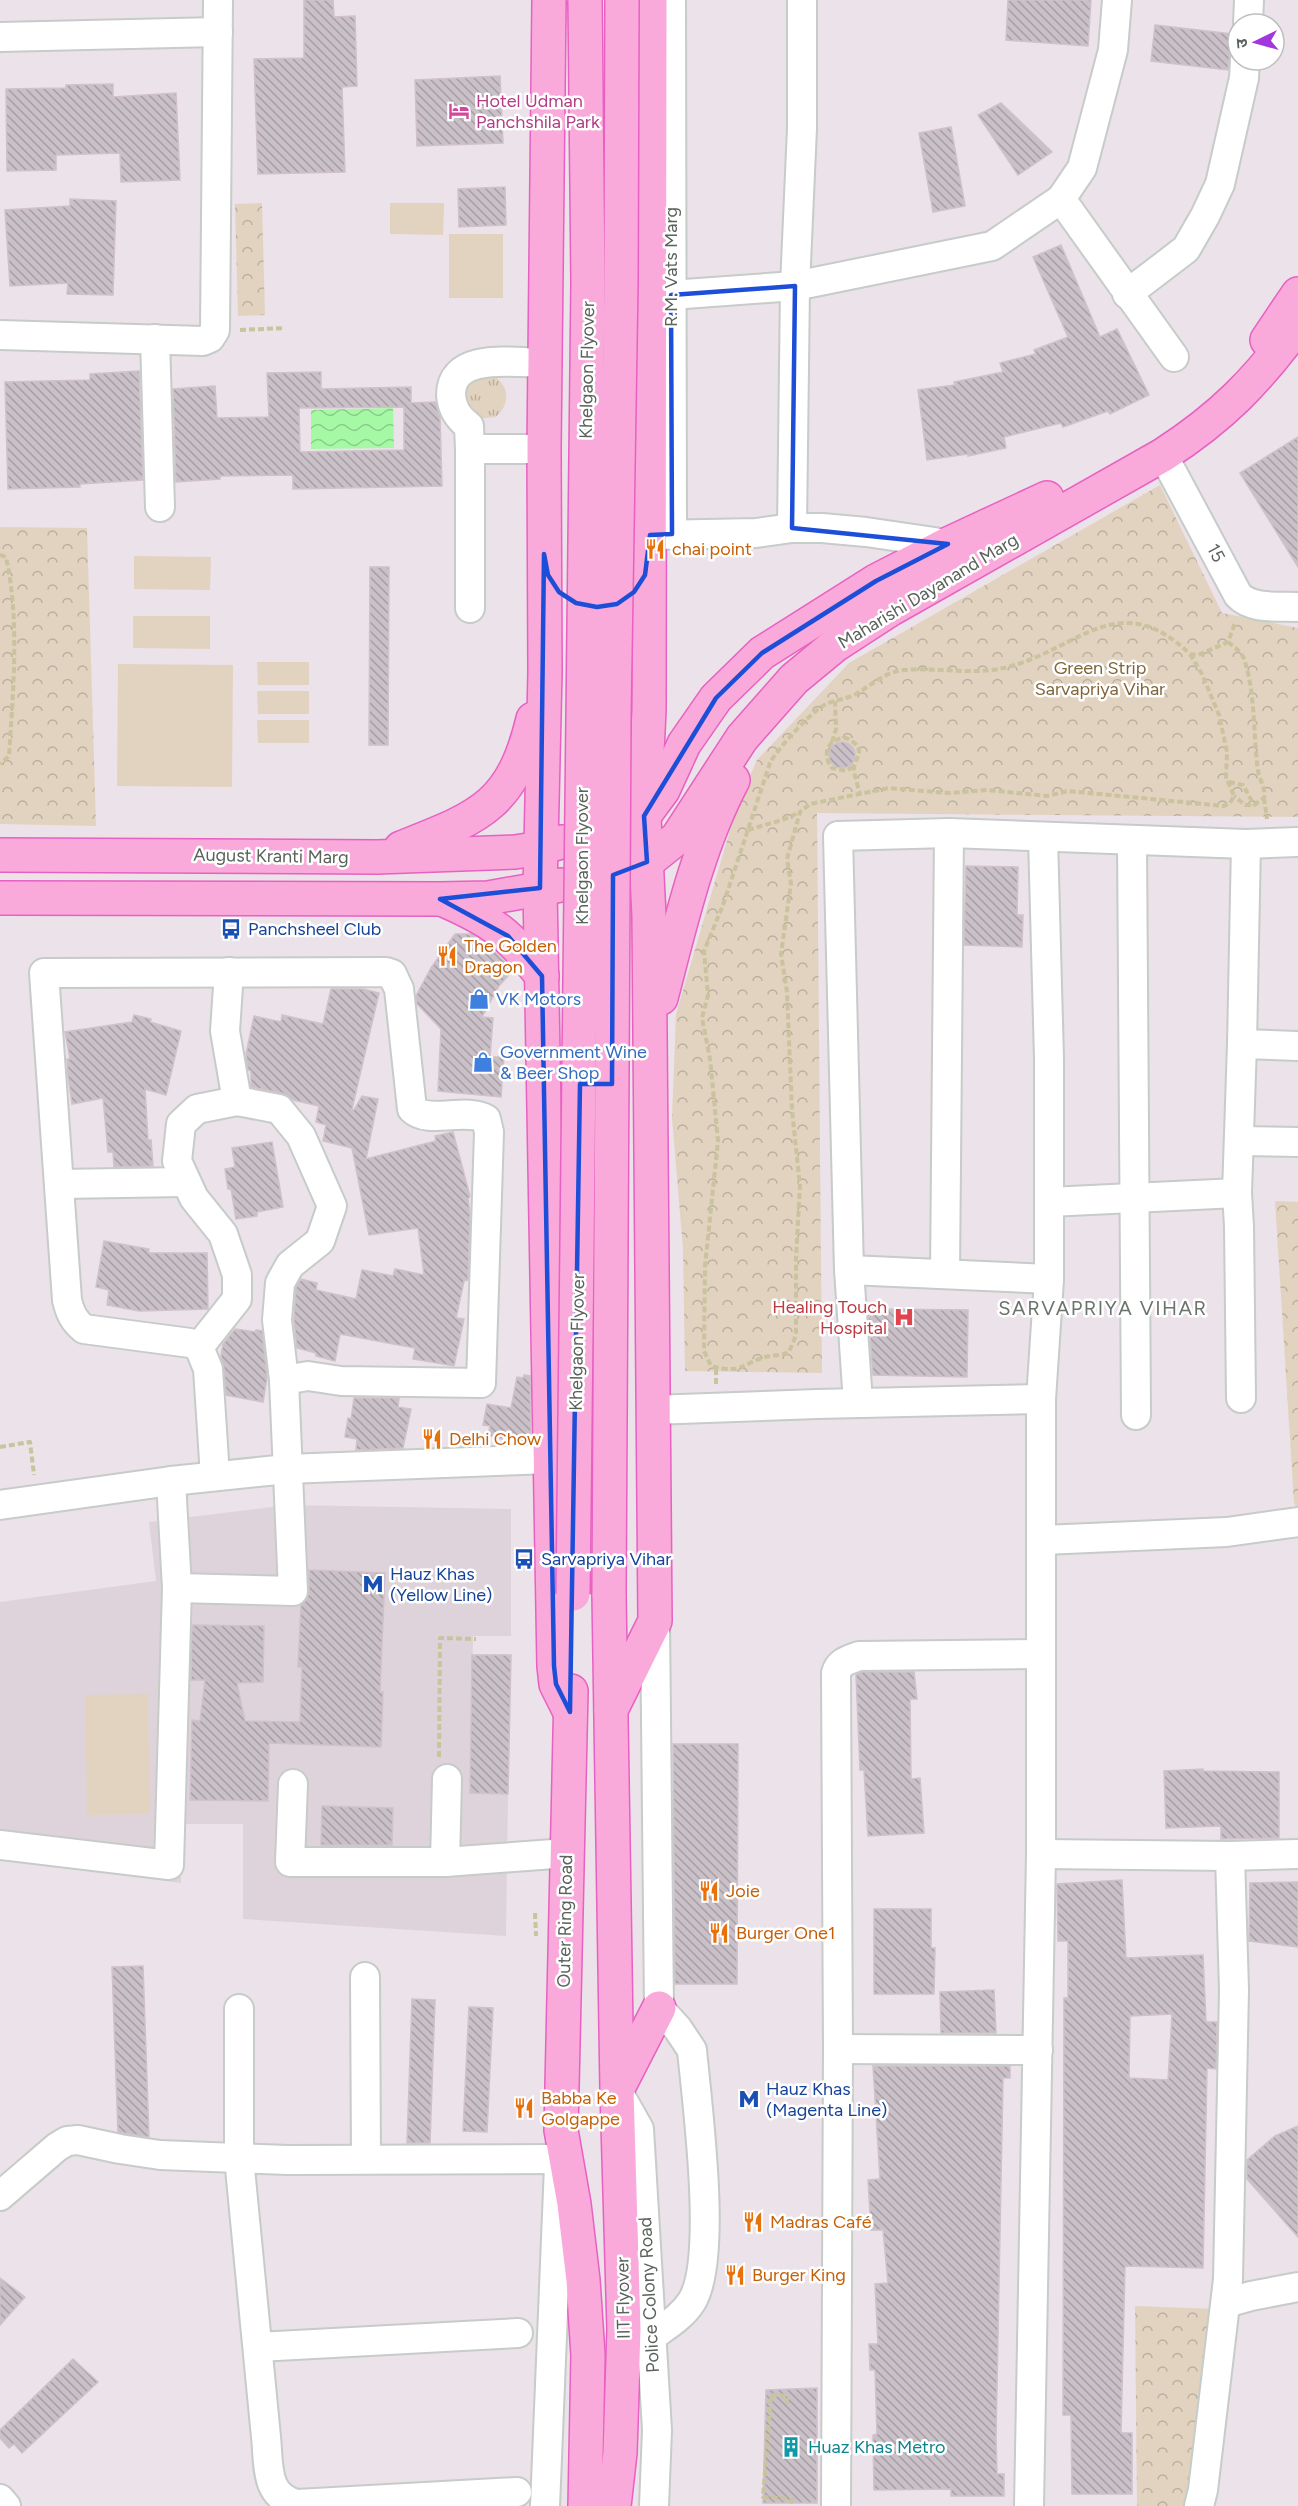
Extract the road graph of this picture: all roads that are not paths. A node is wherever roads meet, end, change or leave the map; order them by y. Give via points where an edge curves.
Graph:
1 (218, 0) edge
2 (549, 0) edge
3 (585, 0) edge
4 (622, 0) edge
5 (650, 0) edge
6 (671, 0) edge
7 (802, 0) edge
8 (1117, 0) edge
9 (218, 32) junction
10 (0, 37) edge
11 (1244, 72) edge
12 (1061, 199) junction
13 (795, 286) junction
14 (1127, 294) junction
15 (1298, 294) edge
16 (671, 295) junction
17 (1298, 325) edge
18 (0, 335) edge
19 (155, 339) junction
20 (1174, 357) dead end
21 (545, 363) junction
22 (1159, 448) junction
23 (470, 449) junction
24 (544, 449) junction
25 (1081, 491) junction
26 (160, 507) dead end
27 (792, 528) junction
28 (657, 541) junction
29 (948, 544) junction
30 (544, 554) junction
31 (1298, 607) edge
32 (471, 608) dead end
33 (545, 672) junction
34 (773, 704) junction
35 (644, 816) junction
36 (949, 833) junction
37 (1043, 837) junction
38 (1132, 840) junction
39 (1298, 842) edge
40 (1246, 844) junction
41 (542, 848) junction
42 (0, 855) edge
43 (376, 857) junction
44 (647, 862) junction
45 (540, 888) junction
46 (0, 898) edge
47 (440, 899) junction
48 (229, 972) junction
49 (542, 976) junction
50 (650, 1037) junction
51 (1242, 1044) junction
52 (1298, 1046) edge
53 (237, 1101) junction
54 (544, 1134) junction
55 (650, 1134) junction
56 (1239, 1141) junction
57 (1298, 1142) edge
58 (186, 1182) junction
59 (59, 1184) junction
60 (1237, 1193) junction
61 (1135, 1198) junction
62 (1049, 1202) junction
63 (849, 1270) junction
64 (945, 1274) junction
65 (1049, 1280) junction
66 (200, 1347) junction
67 (284, 1380) junction
68 (1241, 1398) dead end
69 (1041, 1400) junction
70 (858, 1403) junction
71 (652, 1410) junction
72 (1136, 1415) dead end
73 (550, 1459) junction
74 (287, 1469) junction
75 (215, 1476) junction
76 (171, 1481) junction
77 (0, 1504) edge
78 (1298, 1522) edge
79 (1043, 1540) junction
80 (177, 1588) junction
81 (655, 1621) junction
82 (1041, 1654) junction
83 (611, 1710) junction
84 (570, 1712) junction
85 (447, 1779) road end
86 (293, 1784) dead end
87 (0, 1845) edge
88 (567, 1853) junction
89 (1041, 1854) junction
90 (1298, 1854) edge
91 (1230, 1856) junction
92 (445, 1862) junction
93 (365, 1977) dead end
94 (659, 2008) junction
95 (239, 2009) dead end
96 (838, 2049) junction
97 (1038, 2050) junction
98 (616, 2090) junction
99 (560, 2144) junction
100 (239, 2158) junction
101 (366, 2159) junction
102 (0, 2196) edge
103 (1298, 2287) edge
104 (1226, 2303) junction
105 (518, 2333) dead end
106 (651, 2337) junction
107 (258, 2347) junction
108 (603, 2463) junction
109 (517, 2492) dead end
110 (0, 2499) edge
111 (282, 2503) edge
112 (6, 2506) edge
113 (545, 2506) edge
114 (585, 2506) edge
115 (614, 2506) edge
116 (654, 2506) edge
117 (836, 2506) edge
118 (1029, 2506) edge
119 (1199, 2506) edge

1 - 9 street
2 - 21 main road
3 - 84 main road, Khelgaon Flyover, bridge via 588,282
4 - 83 main road, Khelgaon Flyover, bridge via 614,715
5 - 28 main road
6 - 16 street, R.M. Vats Marg
7 - 13 street via 802,128
8 - 12 street via 1113,50 1082,168
9 - 10 street
9 - 19 street via 215,330 203,341
11 - 14 street via 1220,183 1205,216 1186,249
12 - 13 street via 992,246
12 - 14 street
13 - 16 street
13 - 27 street
14 - 20 street
15 - 22 main road via 1259,351
16 - 28 street, R.M. Vats Marg
17 - 22 main road via 1248,388 1194,436
18 - 19 street
19 - 26 street
21 - 23 street via 479,363 461,372 451,390 452,401 469,426
21 - 24 main road
22 - 25 main road
22 - 31 street, 15 via 1243,600 1261,606
23 - 24 street
23 - 32 street
24 - 30 main road
25 - 29 main road, Maharishi Dayanand Marg
25 - 34 main road, Maharishi Dayanand Marg via 844,640 794,679
27 - 28 street
27 - 29 street via 866,532
28 - 30 main road via 645,575 634,592 617,603 597,607 576,603 559,592 548,575
28 - 35 main road
29 - 35 main road, Maharishi Dayanand Marg via 876,581 762,653 716,698 684,744 663,790
30 - 33 main road
33 - 41 main road
33 - 43 main road via 523,758 489,806 458,825
34 - 44 main road, Maharishi Dayanand Marg via 742,738 676,838
34 - 50 main road via 725,795 686,905
35 - 41 main road, August Kranti Marg
35 - 44 main road
36 - 37 street
36 - 63 street via 838,836
36 - 64 street
37 - 38 street
37 - 62 street
38 - 40 street
38 - 61 street
39 - 40 street
40 - 51 street
41 - 43 main road, August Kranti Marg
41 - 45 main road
42 - 43 main road, August Kranti Marg
44 - 45 main road, Maharishi Dayanand Marg via 604,878
44 - 50 main road
45 - 47 main road via 488,898
45 - 49 main road
46 - 47 main road
47 - 49 main road via 474,913 508,936
48 - 53 street via 225,1031
48 - 59 street via 44,973
48 - 67 street via 392,974 399,988 412,1109 422,1115 481,1116 486,1119 489,1132 481,1383 340,1381 308,1376
49 - 54 main road
50 - 55 main road
51 - 52 street
51 - 56 street
53 - 58 street via 197,1109 181,1124 177,1161
53 - 67 street via 279,1109 301,1136 332,1206 320,1241 290,1265 280,1283 277,1320
54 - 55 main road via 549,1113 560,1096 577,1085 598,1081 618,1085 635,1096 646,1114
54 - 73 main road
55 - 71 main road
56 - 57 street
56 - 60 street
58 - 59 street
58 - 66 street via 223,1234 237,1275 237,1299
59 - 66 street via 67,1300 76,1323 84,1329
60 - 61 street
60 - 68 street
61 - 62 street
61 - 72 street
62 - 65 street
63 - 64 street
63 - 70 street
64 - 65 street
65 - 69 street
66 - 75 street via 208,1369
67 - 74 street
69 - 70 street
69 - 79 street
70 - 71 street
71 - 81 main road
73 - 74 street
73 - 84 main road via 554,1666 556,1684
74 - 75 street
74 - 80 street via 293,1591
75 - 76 street
76 - 77 street
76 - 80 street
78 - 79 street via 1227,1532
79 - 82 street
80 - 87 street via 169,1864
81 - 83 main road
81 - 94 street
82 - 89 street
82 - 96 street via 859,1656 838,1666
83 - 98 main road
84 - 88 main road, Outer Ring Road
85 - 92 street
86 - 92 street via 290,1862
88 - 92 street
88 - 99 main road, Outer Ring Road
89 - 91 street
89 - 97 street
90 - 91 street
91 - 104 street via 1234,1990
93 - 101 street
94 - 98 main road
94 - 106 street via 692,2050 705,2241 701,2278 692,2300 675,2320
95 - 100 street
96 - 97 street
96 - 117 street
97 - 118 street
98 - 106 street, Police Colony Road via 639,2129
98 - 108 main road, IIT Flyover via 624,2329
99 - 101 street
99 - 108 main road, IIT Flyover via 574,2204
99 - 113 street
100 - 101 street
100 - 102 street via 148,2154 78,2139 57,2147
100 - 107 street
103 - 104 street
104 - 119 street
105 - 107 street
106 - 116 street, Police Colony Road via 657,2430
107 - 111 street via 272,2483
108 - 114 main road, IIT Flyover
108 - 115 main road, IIT Flyover
109 - 111 street
110 - 112 street

